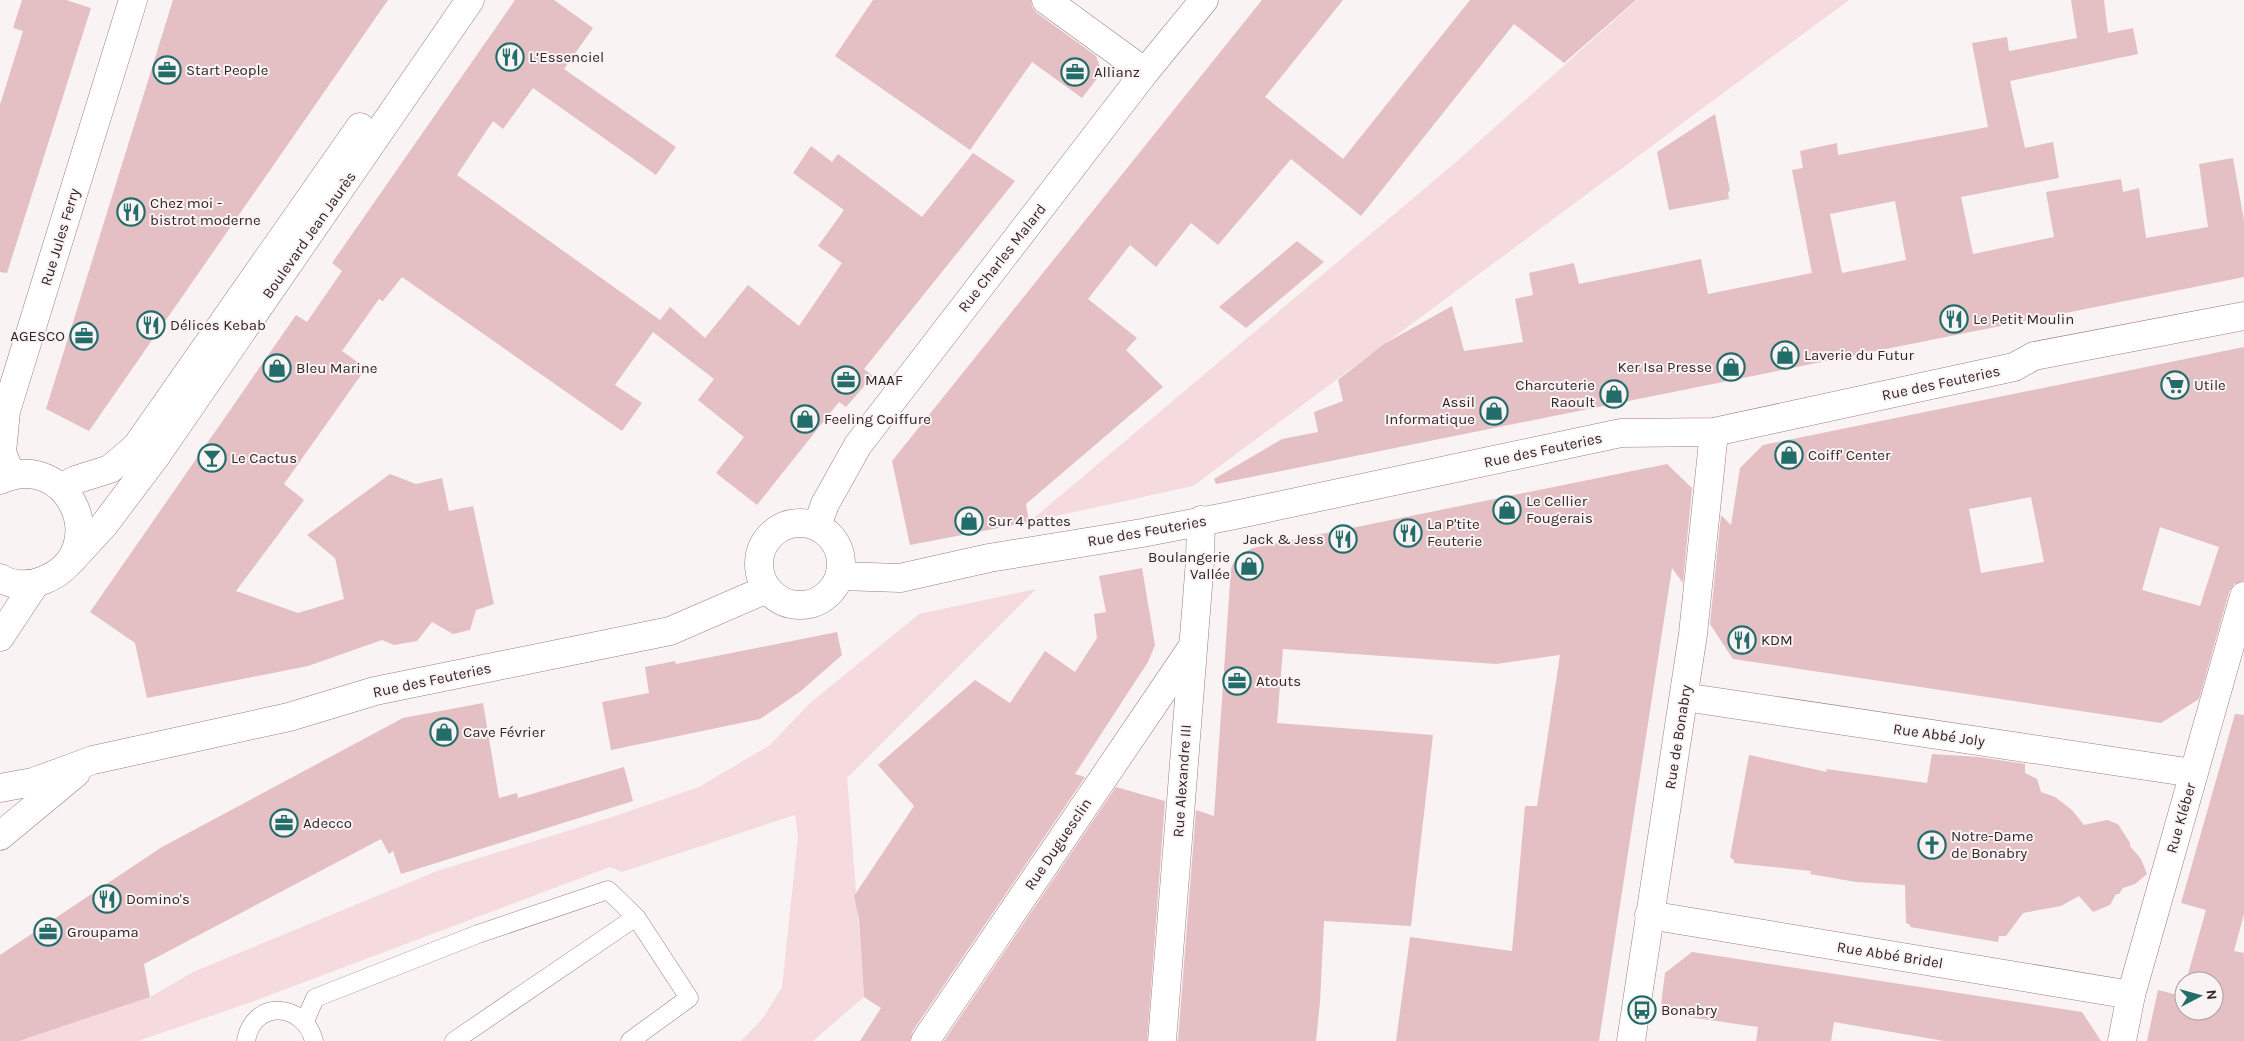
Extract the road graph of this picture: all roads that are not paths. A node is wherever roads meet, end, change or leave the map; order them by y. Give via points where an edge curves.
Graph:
1 (132, 0) edge
2 (448, 0) edge
3 (470, 0) edge
4 (1046, 0) edge
5 (1204, 0) edge
6 (1145, 72) junction
7 (2244, 316) edge
8 (1714, 432) junction
9 (5, 478) edge
10 (62, 488) junction
11 (1201, 520) junction
12 (817, 526) junction
13 (70, 562) junction
14 (840, 576) junction
15 (0, 578) edge
16 (35, 584) junction
17 (767, 589) junction
18 (2244, 596) edge
19 (0, 637) edge
20 (1192, 648) junction
21 (1684, 698) junction
22 (93, 760) junction
23 (2193, 773) junction
24 (0, 788) edge
25 (0, 836) edge
26 (1649, 915) junction
27 (636, 917) junction
28 (2131, 995) junction
29 (305, 1021) junction
30 (246, 1041) edge
31 (314, 1041) edge
32 (454, 1041) edge
33 (630, 1041) edge
34 (924, 1041) edge
35 (1162, 1041) edge
36 (1631, 1041) edge
37 (2122, 1041) edge

1 - 9 street, Rue Jules Ferry via 6,412 2,452
2 - 10 street, Boulevard Jean Jaurès via 136,447 110,469 75,480
3 - 13 street, Boulevard Jean Jaurès via 156,456 104,525
4 - 6 street
5 - 6 street, Rue Charles Malard
6 - 12 street, Rue Charles Malard via 858,445 825,504
7 - 8 street, Rue des Feuteries via 2034,356 2014,367
8 - 11 street, Rue des Feuteries via 1622,433
8 - 21 street, Rue de Bonabry
9 - 10 street via 29,474 47,478
10 - 13 street via 74,503 80,521 79,542
11 - 14 street, Rue des Feuteries via 989,558 900,578
11 - 20 street, Rue Alexandre III
12 - 14 street via 837,546 841,559
12 - 17 street via 788,525 768,538 759,560 759,571
13 - 16 street, Boulevard Jean Jaurès via 54,576
14 - 17 street via 829,594 809,605 795,606 777,599
15 - 16 street via 18,584
16 - 19 street
17 - 22 street, Rue des Feuteries via 670,631 375,691 288,717
18 - 23 street, Rue Kléber
20 - 34 street, Rue Duguesclin
20 - 35 street, Rue Alexandre III
21 - 23 street, Rue Abbé Joly
21 - 26 street, Rue de Bonabry
22 - 24 street, Rue des Feuteries via 33,782
22 - 25 street, Rue des Feuteries
23 - 28 street, Rue Kléber
26 - 28 street, Rue Abbé Bridel
26 - 36 street, Rue de Bonabry
27 - 29 lane via 608,890 478,934 316,998
27 - 32 lane
27 - 33 lane via 689,998
28 - 37 street, Rue Kléber
29 - 30 lane via 297,1014 276,1010 256,1020
29 - 31 lane

